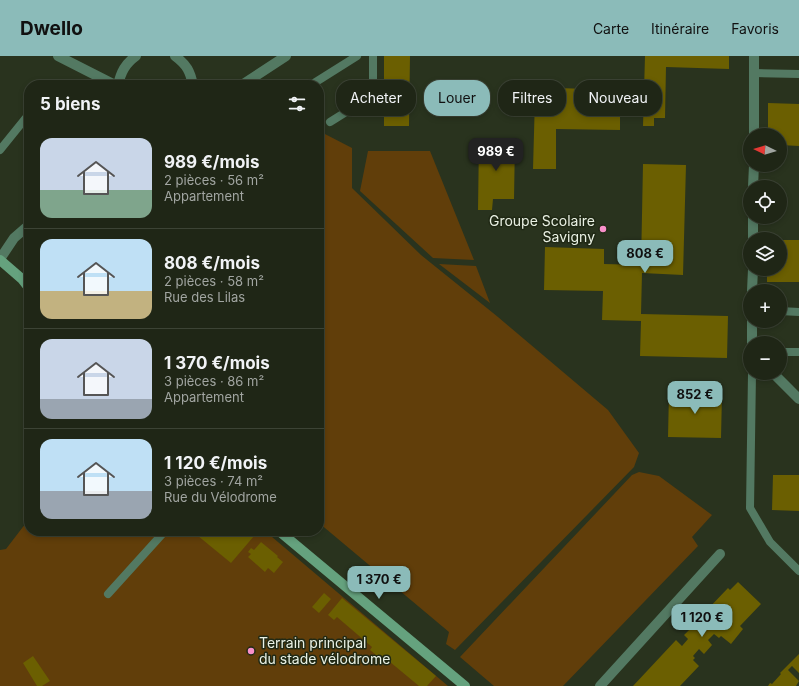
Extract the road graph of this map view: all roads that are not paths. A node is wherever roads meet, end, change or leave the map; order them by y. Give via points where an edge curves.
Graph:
1 (58, 56) edge
2 (136, 56) edge
3 (175, 56) edge
4 (286, 56) edge
5 (356, 56) edge
6 (373, 56) edge
7 (754, 56) edge
8 (754, 73) junction
9 (799, 74) edge
10 (106, 80) edge
11 (118, 80) edge
12 (192, 80) edge
13 (250, 80) edge
14 (319, 80) edge
15 (24, 120) edge
16 (330, 122) dead end
17 (754, 128) edge
18 (0, 150) edge
19 (24, 229) edge
20 (0, 259) edge
21 (24, 282) edge
22 (787, 311) edge
23 (799, 312) edge
24 (787, 352) edge
25 (799, 352) edge
26 (752, 380) edge
27 (782, 380) edge
28 (794, 390) edge
29 (799, 399) edge
30 (160, 536) edge
31 (285, 536) edge
32 (720, 554) dead end
33 (799, 571) edge
34 (108, 594) dead end
35 (465, 686) edge
36 (600, 686) edge

1 - 10 street
2 - 11 street via 127,63
3 - 12 street via 184,63
4 - 13 street
5 - 14 lane
6 - 16 lane via 373,95
7 - 8 street
8 - 9 lane
8 - 17 street
15 - 18 lane
19 - 20 street via 14,238
20 - 21 street
22 - 23 lane
24 - 25 lane
26 - 33 lane via 750,508 770,542
27 - 28 street
28 - 29 street
30 - 34 lane
31 - 35 street
32 - 36 street

